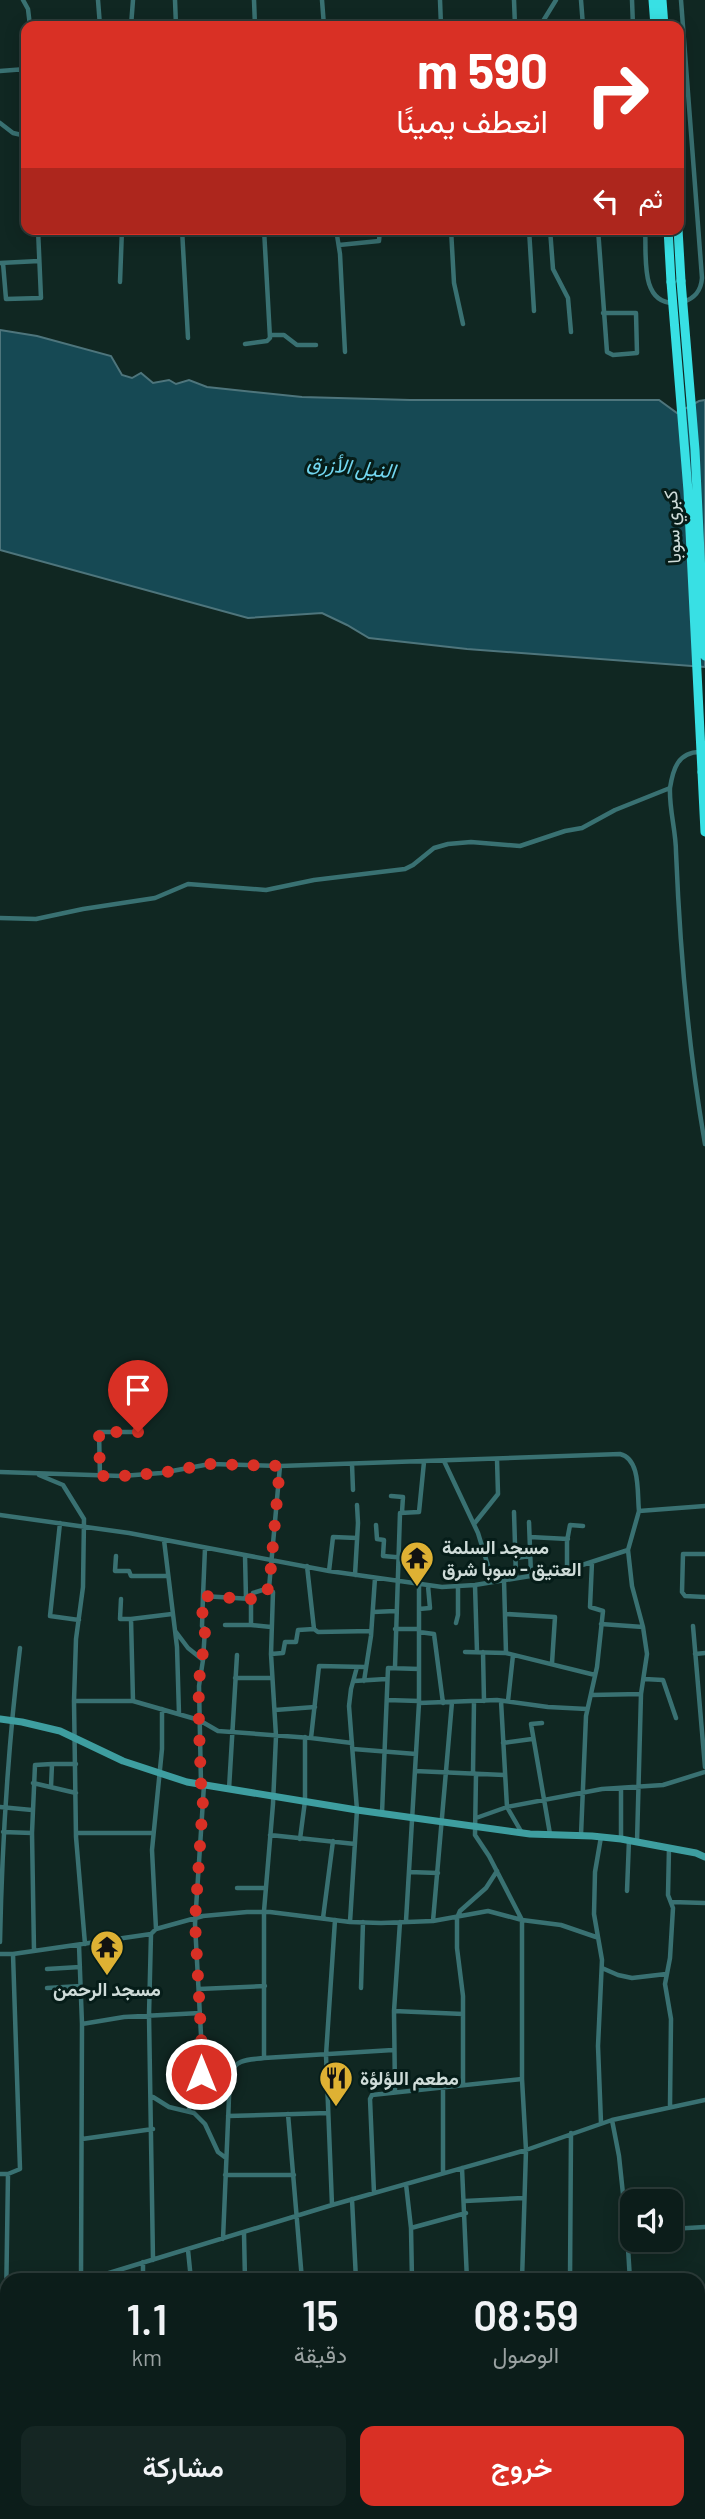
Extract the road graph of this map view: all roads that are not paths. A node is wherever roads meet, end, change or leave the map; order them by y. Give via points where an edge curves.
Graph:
1 (23, 0) edge
2 (98, 0) edge
3 (133, 0) edge
4 (175, 0) edge
5 (254, 0) edge
6 (322, 0) edge
7 (440, 0) edge
8 (513, 0) edge
9 (556, 0) edge
10 (581, 0) edge
11 (632, 0) edge
12 (653, 0) edge
13 (662, 0) edge
14 (681, 0) edge
15 (29, 21) edge
16 (100, 21) edge
17 (131, 21) edge
18 (176, 21) edge
19 (256, 21) edge
20 (324, 21) edge
21 (441, 21) edge
22 (515, 21) edge
23 (543, 21) edge
24 (583, 21) edge
25 (634, 21) edge
26 (655, 21) edge
27 (664, 21) edge
28 (683, 21) edge
29 (684, 39) edge
30 (21, 70) edge
31 (0, 72) edge
32 (0, 123) edge
33 (21, 135) edge
34 (38, 235) edge
35 (122, 235) edge
36 (182, 235) edge
37 (264, 235) edge
38 (337, 235) edge
39 (379, 235) edge
40 (451, 235) edge
41 (529, 235) edge
42 (550, 235) edge
43 (598, 235) edge
44 (645, 235) edge
45 (669, 235) edge
46 (678, 235) edge
47 (339, 245) junction
48 (39, 261) junction
49 (2, 263) edge
50 (676, 281) junction
51 (120, 282) dead end
52 (702, 288) edge
53 (534, 311) dead end
54 (603, 313) junction
55 (463, 324) dead end
56 (571, 332) dead end
57 (270, 334) junction
58 (188, 338) dead end
59 (245, 344) dead end
60 (316, 345) dead end
61 (345, 352) dead end
62 (705, 656) edge
63 (705, 752) edge
64 (670, 788) junction
65 (705, 832) edge
66 (0, 918) edge
67 (705, 1144) edge
68 (138, 1432) dead end
69 (497, 1459) junction
70 (444, 1461) junction
71 (424, 1462) junction
72 (352, 1464) junction
73 (280, 1466) junction
74 (0, 1472) edge
75 (32, 1473) junction
76 (100, 1476) junction
77 (353, 1490) dead end
78 (391, 1496) dead end
79 (357, 1505) dead end
80 (705, 1506) edge
81 (639, 1511) junction
82 (402, 1512) junction
83 (514, 1512) dead end
84 (0, 1515) edge
85 (529, 1522) dead end
86 (60, 1523) junction
87 (474, 1524) junction
88 (376, 1525) dead end
89 (85, 1526) junction
90 (583, 1527) dead end
91 (530, 1537) junction
92 (357, 1538) junction
93 (568, 1539) junction
94 (164, 1540) junction
95 (205, 1548) junction
96 (628, 1550) junction
97 (427, 1553) dead end
98 (705, 1554) edge
99 (245, 1555) junction
100 (116, 1556) dead end
101 (530, 1556) junction
102 (398, 1557) junction
103 (516, 1558) junction
104 (272, 1560) junction
105 (592, 1562) junction
106 (307, 1566) junction
107 (567, 1570) junction
108 (329, 1571) junction
109 (355, 1575) junction
110 (531, 1575) junction
111 (167, 1576) junction
112 (516, 1577) junction
113 (375, 1578) junction
114 (504, 1580) junction
115 (494, 1581) junction
116 (396, 1582) junction
117 (419, 1585) junction
118 (475, 1585) junction
119 (428, 1586) junction
120 (458, 1587) junction
121 (273, 1592) dead end
122 (203, 1596) junction
123 (705, 1597) edge
124 (121, 1599) dead end
125 (248, 1599) junction
126 (419, 1609) junction
127 (395, 1611) junction
128 (373, 1612) junction
129 (172, 1614) junction
130 (506, 1614) junction
131 (131, 1619) junction
132 (79, 1620) junction
133 (456, 1623) dead end
134 (601, 1624) junction
135 (225, 1625) dead end
136 (251, 1625) junction
137 (271, 1626) junction
138 (693, 1626) dead end
139 (643, 1627) junction
140 (314, 1629) junction
141 (395, 1629) junction
142 (419, 1630) junction
143 (175, 1631) junction
144 (371, 1631) junction
145 (20, 1648) dead end
146 (465, 1652) dead end
147 (480, 1652) junction
148 (506, 1653) junction
149 (705, 1653) edge
150 (236, 1654) dead end
151 (271, 1654) junction
152 (695, 1654) junction
153 (513, 1655) junction
154 (203, 1660) junction
155 (552, 1663) junction
156 (357, 1667) junction
157 (365, 1667) junction
158 (395, 1667) junction
159 (419, 1669) junction
160 (595, 1675) junction
161 (235, 1678) junction
162 (272, 1678) junction
163 (386, 1679) junction
164 (644, 1679) junction
165 (354, 1681) junction
166 (363, 1681) junction
167 (641, 1694) junction
168 (590, 1695) junction
169 (387, 1700) junction
170 (484, 1700) junction
171 (74, 1701) junction
172 (133, 1701) junction
173 (474, 1701) junction
174 (501, 1701) junction
175 (508, 1701) junction
176 (419, 1702) junction
177 (452, 1702) junction
178 (443, 1703) junction
179 (315, 1706) junction
180 (162, 1709) junction
181 (587, 1709) junction
182 (275, 1710) junction
183 (179, 1714) junction
184 (676, 1718) dead end
185 (0, 1719) edge
186 (11, 1720) junction
187 (199, 1720) junction
188 (542, 1723) dead end
189 (232, 1732) junction
190 (276, 1736) junction
191 (75, 1737) junction
192 (308, 1737) junction
193 (532, 1739) junction
194 (503, 1743) junction
195 (352, 1746) junction
196 (384, 1751) junction
197 (416, 1754) junction
198 (52, 1764) junction
199 (76, 1764) junction
200 (705, 1770) edge
201 (415, 1771) junction
202 (446, 1773) junction
203 (475, 1774) junction
204 (160, 1775) junction
205 (504, 1775) junction
206 (33, 1783) junction
207 (3, 1784) edge
208 (203, 1785) junction
209 (51, 1787) junction
210 (621, 1788) junction
211 (638, 1788) junction
212 (229, 1789) junction
213 (76, 1793) junction
214 (583, 1794) junction
215 (274, 1795) junction
216 (545, 1800) junction
217 (305, 1801) junction
218 (2, 1807) edge
219 (506, 1807) junction
220 (33, 1810) junction
221 (357, 1810) junction
222 (382, 1814) junction
223 (413, 1818) junction
224 (442, 1821) junction
225 (475, 1821) junction
226 (3, 1832) junction
227 (32, 1833) junction
228 (76, 1833) junction
229 (153, 1833) junction
230 (522, 1833) junction
231 (270, 1835) junction
232 (550, 1835) junction
233 (581, 1835) junction
234 (601, 1837) junction
235 (300, 1839) junction
236 (629, 1840) junction
237 (332, 1841) junction
238 (355, 1844) junction
239 (669, 1848) junction
240 (1, 1849) edge
241 (705, 1857) edge
242 (497, 1871) junction
243 (410, 1872) junction
244 (438, 1873) junction
245 (0, 1888) edge
246 (237, 1888) dead end
247 (265, 1888) junction
248 (627, 1891) dead end
249 (672, 1902) junction
250 (705, 1903) edge
251 (264, 1911) junction
252 (196, 1918) junction
253 (323, 1918) junction
254 (457, 1918) junction
255 (335, 1920) junction
256 (522, 1920) junction
257 (433, 1921) junction
258 (350, 1922) junction
259 (363, 1922) junction
260 (403, 1922) junction
261 (156, 1929) junction
262 (151, 1934) junction
263 (596, 1937) junction
264 (0, 1942) edge
265 (82, 1944) junction
266 (34, 1951) junction
267 (0, 1954) edge
268 (13, 1954) junction
269 (80, 1967) junction
270 (602, 1968) junction
271 (47, 1969) dead end
272 (666, 1974) junction
273 (81, 1986) junction
274 (265, 1986) junction
275 (47, 1988) dead end
276 (361, 1988) dead end
277 (199, 1989) junction
278 (394, 2011) junction
279 (200, 2013) junction
280 (463, 2014) junction
281 (149, 2015) junction
282 (82, 2024) junction
283 (393, 2050) junction
284 (326, 2055) junction
285 (264, 2058) junction
286 (522, 2079) junction
287 (463, 2084) junction
288 (443, 2086) junction
289 (395, 2092) junction
290 (152, 2096) junction
291 (705, 2100) edge
292 (670, 2106) junction
293 (189, 2111) junction
294 (328, 2113) junction
295 (288, 2114) junction
296 (228, 2116) junction
297 (611, 2120) junction
298 (601, 2123) junction
299 (153, 2129) junction
300 (571, 2133) junction
301 (82, 2139) junction
302 (526, 2150) junction
303 (226, 2158) junction
304 (462, 2168) junction
305 (443, 2173) junction
306 (0, 2174) edge
307 (8, 2174) junction
308 (225, 2175) junction
309 (294, 2175) junction
310 (406, 2184) junction
311 (623, 2189) edge
312 (374, 2193) junction
313 (523, 2197) junction
314 (352, 2199) junction
315 (465, 2201) junction
316 (332, 2205) junction
317 (466, 2213) junction
318 (298, 2216) junction
319 (705, 2227) edge
320 (411, 2228) junction
321 (683, 2228) edge
322 (244, 2233) junction
323 (223, 2239) junction
324 (188, 2250) junction
325 (629, 2252) edge
326 (153, 2260) junction
327 (143, 2262) junction
328 (7, 2273) edge
329 (84, 2273) edge
330 (113, 2273) edge
331 (143, 2273) edge
332 (190, 2273) edge
333 (245, 2273) edge
334 (302, 2273) edge
335 (356, 2273) edge
336 (412, 2273) edge
337 (467, 2273) edge
338 (522, 2273) edge
339 (570, 2273) edge
340 (630, 2273) edge

1 - 15 street
2 - 16 street
3 - 17 street
4 - 18 street
5 - 19 street
6 - 20 street
7 - 21 street
8 - 22 street
9 - 23 street
10 - 24 street
11 - 25 street
12 - 26 highway
13 - 27 highway
14 - 28 street
29 - 52 street
30 - 31 street
32 - 33 street
34 - 48 street
35 - 51 street
36 - 58 street
37 - 57 street
38 - 47 street
39 - 47 street via 379,240
40 - 55 street via 454,283
41 - 53 street
42 - 56 street via 553,269 568,298
43 - 54 street
44 - 52 street via 649,284 656,298 679,303
45 - 50 highway
46 - 50 highway
47 - 61 street
48 - 49 street
48 - 49 street via 40,299 6,299
50 - 62 highway, كبري سوبا, bridge via 695,450
50 - 65 highway, كبري سوبا, bridge
54 - 54 street via 608,354 637,353 636,313
57 - 59 street via 269,341
57 - 60 street via 284,335 297,345
63 - 64 street via 682,756
64 - 66 street via 578,829 520,846 449,844 433,848 405,869 266,890 188,884 155,898 36,919
64 - 67 street via 688,1039
68 - 76 street via 99,1432
69 - 70 street
69 - 81 street via 624,1454 634,1466
69 - 87 street via 498,1494
70 - 71 street
70 - 87 street
71 - 72 street
71 - 82 street via 419,1512
72 - 73 street
72 - 77 street
73 - 76 street via 210,1464 161,1473
73 - 104 street
74 - 75 street
75 - 76 street
75 - 89 street via 63,1485 82,1512
78 - 82 street via 402,1496
79 - 92 street
80 - 81 street
81 - 96 street
82 - 102 street
83 - 103 street
84 - 86 street
85 - 91 street
86 - 89 street
86 - 132 street via 50,1616
87 - 115 street
88 - 102 street via 377,1539 384,1541 383,1556
89 - 94 street
89 - 132 street
90 - 93 street via 570,1525
91 - 93 street
91 - 101 street
92 - 108 street via 333,1537
92 - 109 street
93 - 107 street
94 - 95 street
94 - 111 street
95 - 99 street
95 - 122 street
96 - 105 street
96 - 139 street
97 - 102 street via 420,1552 418,1559
98 - 123 street via 683,1554 682,1591 685,1597
99 - 104 street
99 - 125 street
100 - 111 street via 115,1571
101 - 103 street
101 - 110 street
102 - 116 street
103 - 112 street
104 - 106 street
104 - 125 street via 269,1589
105 - 107 street
105 - 134 street via 590,1607 603,1610
106 - 108 street
106 - 140 street
107 - 110 street
108 - 109 street
109 - 113 street
110 - 112 street
111 - 129 street
112 - 114 street
113 - 116 street
113 - 128 street
114 - 115 street
114 - 130 street
115 - 118 street
116 - 117 street
116 - 127 street
117 - 119 street
117 - 126 street
118 - 120 street
118 - 147 street
119 - 120 street
119 - 126 street via 430,1608
120 - 133 street
121 - 137 street
122 - 125 street
122 - 154 street
124 - 131 street via 120,1619
125 - 136 street
126 - 142 street
127 - 128 street
127 - 141 street
128 - 144 street
129 - 131 street
129 - 143 street
130 - 148 street
130 - 155 street via 555,1617
131 - 172 street
132 - 171 street
134 - 139 street
134 - 160 street
135 - 136 street
136 - 137 street
137 - 151 street
138 - 152 street
139 - 164 street
140 - 144 street
140 - 151 street via 298,1630 296,1642 285,1642 284,1653
141 - 142 street
141 - 158 street
142 - 159 street
142 - 178 street via 433,1633
143 - 154 street
143 - 183 street
144 - 157 street
145 - 186 street
146 - 147 street
147 - 148 street
147 - 170 street
148 - 153 street
149 - 152 street
150 - 161 street
151 - 162 street
152 - 200 street
153 - 155 street
153 - 175 street
154 - 187 street
155 - 160 street
156 - 157 street
156 - 165 street
156 - 179 street via 319,1666
157 - 166 street
158 - 159 street
158 - 163 street via 387,1668
159 - 176 street
160 - 168 street
161 - 162 street
161 - 189 street
162 - 182 street
163 - 166 street
163 - 169 street
164 - 167 street
164 - 184 street via 664,1681
165 - 166 street
165 - 195 street via 349,1706
167 - 168 street
167 - 211 street
168 - 181 street
169 - 176 street
169 - 196 street
170 - 173 street
170 - 174 street
171 - 172 street
171 - 191 street
172 - 180 street
173 - 177 street
173 - 203 street
174 - 175 street
174 - 194 street
175 - 181 street
176 - 178 street
176 - 197 street
177 - 178 street
177 - 202 street
179 - 182 street
179 - 192 street
180 - 183 street
180 - 204 street
181 - 214 street
182 - 190 street
183 - 187 street
185 - 186 street
186 - 191 street
186 - 207 street
187 - 189 street via 218,1731
187 - 208 street
188 - 193 street via 531,1723
189 - 190 street
189 - 212 street
190 - 192 street
190 - 215 street
191 - 199 street
191 - 204 street
192 - 195 street
192 - 217 street
193 - 194 street
193 - 216 street
194 - 205 street
195 - 196 street
195 - 221 street
196 - 197 street
196 - 222 street
197 - 201 street
198 - 199 street
198 - 206 street via 35,1764
198 - 209 street
199 - 213 street
200 - 211 street via 669,1784
201 - 202 street
201 - 223 street
202 - 203 street
202 - 224 street
203 - 205 street
203 - 225 street
204 - 208 street
204 - 229 street
205 - 219 street
206 - 209 street
206 - 220 street
207 - 218 street
208 - 212 street
208 - 252 street
209 - 213 street
210 - 211 street
210 - 214 street
210 - 236 street
211 - 236 street
212 - 215 street
213 - 228 street
214 - 216 street
214 - 233 street
215 - 217 street
215 - 231 street
216 - 219 street
216 - 232 street
217 - 221 street
217 - 235 street
218 - 220 street
218 - 226 street
219 - 225 street
219 - 230 street
220 - 227 street
221 - 222 street
221 - 238 street
222 - 223 street
223 - 224 street
223 - 243 street
224 - 225 street
224 - 244 street
225 - 230 street
225 - 242 street via 476,1838
226 - 227 street
226 - 240 street
227 - 266 street
228 - 229 street
228 - 265 street
229 - 261 street
230 - 232 street
231 - 235 street
231 - 247 street
232 - 233 street
233 - 234 street
234 - 236 street
234 - 263 street via 595,1872
235 - 237 street
236 - 239 street
236 - 248 street
237 - 238 street
237 - 253 street
238 - 258 street
239 - 241 street
239 - 249 street via 668,1895
240 - 245 street
242 - 254 street
242 - 256 street
243 - 244 street
243 - 260 street
244 - 257 street
245 - 264 street
246 - 247 street
247 - 251 street
249 - 250 street
249 - 272 street
251 - 252 street
251 - 253 street
251 - 274 street
252 - 261 street
252 - 277 street
253 - 255 street
254 - 256 street via 488,1911
254 - 257 street
254 - 280 street
255 - 258 street
255 - 284 street
256 - 263 street via 561,1925
256 - 286 street
257 - 260 street
258 - 259 street
259 - 260 street
259 - 276 street
260 - 278 street
261 - 262 street
262 - 265 street
262 - 281 street
263 - 270 street
265 - 266 street
265 - 269 street
266 - 268 street
267 - 268 street
268 - 307 street via 20,2169
269 - 271 street
269 - 273 street
270 - 272 street via 632,1978
270 - 298 street
272 - 292 street via 671,2019
273 - 275 street
273 - 282 street
274 - 277 street
274 - 285 street
277 - 279 street
278 - 280 street
278 - 283 street
279 - 281 street
279 - 293 street via 203,2072 190,2075
280 - 287 street
281 - 282 street
281 - 290 street
282 - 301 street
283 - 284 street
283 - 289 street
284 - 285 street
284 - 294 street
285 - 296 street via 243,2060 233,2068
286 - 287 street
286 - 302 street
287 - 288 street
288 - 289 street
288 - 305 street
289 - 312 street via 370,2097
290 - 293 street via 169,2107
290 - 299 street
291 - 292 street
292 - 297 street
293 - 303 street via 205,2124
294 - 295 street
294 - 316 street
295 - 296 street
295 - 309 street
296 - 303 street
297 - 298 street
297 - 311 street
298 - 300 street
299 - 301 street
299 - 326 street
300 - 302 street
300 - 339 street
301 - 329 street
302 - 304 street
302 - 313 street
303 - 308 street
304 - 305 street
304 - 315 street
305 - 310 street
306 - 307 street
307 - 328 street
308 - 309 street
308 - 323 street
309 - 318 street
310 - 312 street
310 - 320 street
312 - 314 street
313 - 315 street
313 - 338 street
314 - 316 street
314 - 335 street
315 - 317 street
316 - 318 street
317 - 320 street
317 - 337 street
318 - 322 street
318 - 334 street
319 - 321 street
320 - 336 street
322 - 323 street
322 - 333 street
323 - 324 street
324 - 326 street
324 - 332 street
325 - 340 street
326 - 327 street
327 - 330 street
327 - 331 street

